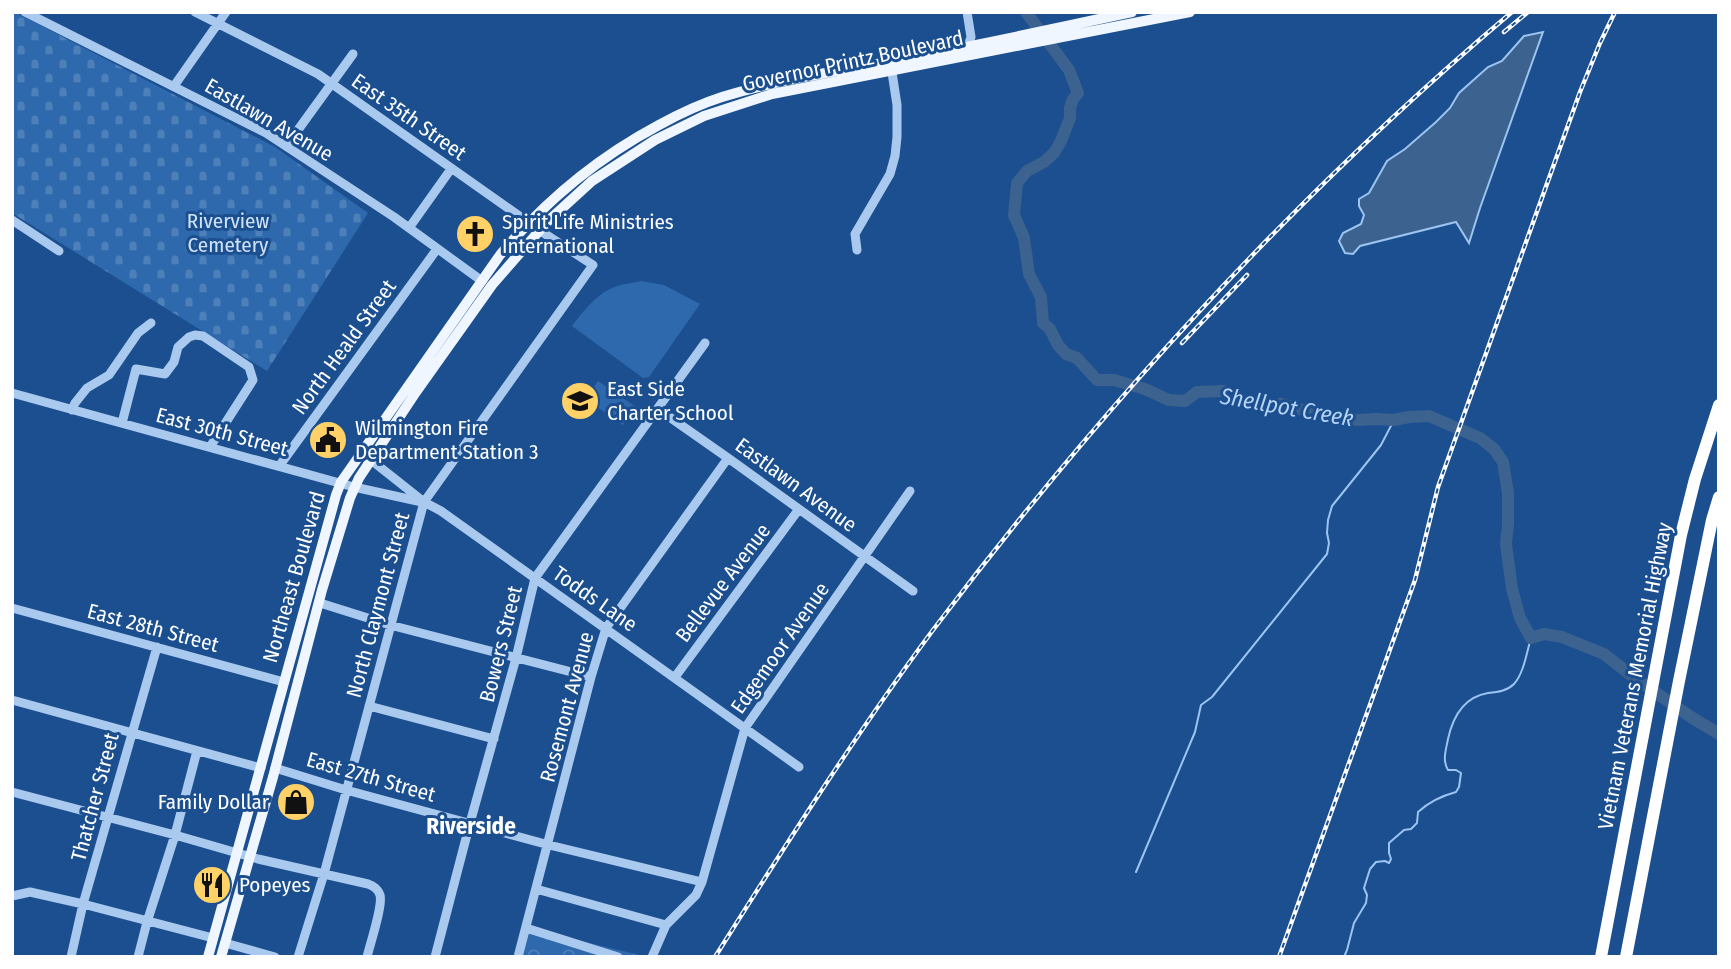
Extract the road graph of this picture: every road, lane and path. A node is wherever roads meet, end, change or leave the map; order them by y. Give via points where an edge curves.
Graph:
1 (25, 12) edge
2 (195, 12) edge
3 (226, 12) edge
4 (967, 12) edge
5 (1132, 12) edge
6 (1190, 12) edge
7 (218, 23) junction
8 (1052, 35) junction
9 (1035, 38) junction
10 (968, 46) junction
11 (353, 54) dead end
12 (949, 61) junction
13 (891, 66) junction
14 (331, 84) junction
15 (174, 86) junction
16 (286, 145) junction
17 (451, 169) junction
18 (12, 220) edge
19 (528, 222) junction
20 (409, 228) junction
21 (539, 230) junction
22 (437, 250) junction
23 (857, 250) dead end
24 (59, 251) dead end
25 (593, 265) joint
26 (487, 283) junction
27 (151, 323) dead end
28 (705, 343) dead end
29 (12, 393) edge
30 (1719, 405) edge
31 (72, 410) junction
32 (657, 410) junction
33 (122, 423) junction
34 (210, 447) junction
35 (728, 458) junction
36 (371, 460) junction
37 (280, 466) junction
38 (341, 482) junction
39 (354, 487) junction
40 (910, 491) dead end
41 (1719, 497) edge
42 (424, 502) junction
43 (799, 509) junction
44 (865, 556) junction
45 (535, 578) junction
46 (913, 591) dead end
47 (320, 603) junction
48 (12, 608) edge
49 (390, 625) junction
50 (606, 628) junction
51 (157, 647) junction
52 (516, 658) junction
53 (592, 677) junction
54 (675, 677) junction
55 (284, 682) junction
56 (12, 700) edge
57 (369, 706) junction
58 (745, 728) junction
59 (131, 732) junction
60 (494, 739) junction
61 (197, 751) junction
62 (278, 755) junction
63 (799, 767) dead end
64 (261, 768) junction
65 (275, 768) junction
66 (346, 790) junction
67 (12, 792) edge
68 (109, 818) junction
69 (470, 822) junction
70 (175, 835) junction
71 (549, 845) junction
72 (237, 853) junction
73 (251, 857) junction
74 (324, 874) junction
75 (702, 882) junction
76 (536, 889) junction
77 (12, 896) edge
78 (83, 904) junction
79 (147, 922) junction
80 (666, 925) junction
81 (526, 928) junction
82 (213, 938) junction
83 (225, 943) junction
84 (71, 957) edge
85 (138, 957) edge
86 (208, 957) edge
87 (221, 957) edge
88 (275, 957) edge
89 (298, 957) edge
90 (367, 957) edge
91 (435, 957) edge
92 (518, 957) edge
93 (618, 957) edge
94 (652, 957) edge
95 (1601, 957) edge
96 (1626, 957) edge

1 - 15 street, Eastlawn Avenue
2 - 7 street, East 35th Street
3 - 7 street
4 - 10 street
5 - 8 main road, Governor Printz Boulevard
6 - 8 main road, Governor Printz Boulevard
7 - 14 street, East 35th Street
7 - 15 street
8 - 9 main road, Governor Printz Boulevard
9 - 10 main road, Governor Printz Boulevard
9 - 12 main road, Governor Printz Boulevard
10 - 12 main road
10 - 13 main road, Governor Printz Boulevard
11 - 14 street
12 - 13 main road, Governor Printz Boulevard
13 - 19 main road via 757,87 682,113 607,155
13 - 21 main road, Governor Printz Boulevard via 772,94 704,116 655,140 592,181
13 - 23 street via 897,115 895,156 890,174 855,234
14 - 16 street
14 - 17 street, East 35th Street
15 - 16 street, Eastlawn Avenue
16 - 20 street, Eastlawn Avenue
17 - 19 street, East 35th Street
17 - 20 street
18 - 24 street
19 - 21 street, East 35th Street
19 - 26 main road via 526,234
20 - 22 street, Eastlawn Avenue
21 - 25 street, East 35th Street
21 - 26 main road, Governor Printz Boulevard
22 - 26 street, Eastlawn Avenue
22 - 37 street, North Heald Street
25 - 42 street, North Claymont Street
26 - 36 main road, Governor Printz Boulevard
26 - 38 main road, Northeast Boulevard
27 - 31 street via 138,333 108,375 87,388
28 - 32 street, Bowers Street
29 - 31 street, East 30th Street
30 - 95 highway, Vietnam Veterans Memorial Highway via 1681,535
31 - 33 street, East 30th Street
32 - 35 street, Eastlawn Avenue
32 - 45 street, Bowers Street
33 - 34 street, East 30th Street
33 - 34 street via 136,369 165,374 184,340 203,336 249,367 253,380
34 - 37 street, East 30th Street
35 - 43 street, Eastlawn Avenue
35 - 50 street, Rosemont Avenue
36 - 39 main road, Governor Printz Boulevard
36 - 42 street, Todds Lane
37 - 38 street, East 30th Street
38 - 39 street, East 30th Street
38 - 55 main road, Northeast Boulevard
39 - 42 street, East 30th Street
39 - 47 main road, Northeast Boulevard
40 - 44 street, Edgemoor Avenue
41 - 96 highway, Vietnam Veterans Memorial Highway
42 - 45 street, Todds Lane
42 - 49 street, North Claymont Street
43 - 44 street, Eastlawn Avenue
43 - 54 street, Bellevue Avenue
44 - 46 street, Eastlawn Avenue
44 - 58 street, Edgemoor Avenue
45 - 50 street, Todds Lane
45 - 52 street, Bowers Street
47 - 49 street
47 - 62 main road, Northeast Boulevard
48 - 51 street, East 28th Street
49 - 52 street
49 - 57 street, North Claymont Street
50 - 53 street, Rosemont Avenue
50 - 54 street, Todds Lane
51 - 55 street, East 28th Street
51 - 59 street, Thatcher Street
52 - 53 street
52 - 60 street, Bowers Street
53 - 71 street, Rosemont Avenue
54 - 58 street, Todds Lane
55 - 62 main road via 289,691 278,733
55 - 64 main road, Northeast Boulevard
56 - 59 street
57 - 60 street
57 - 66 street, North Claymont Street
58 - 63 street, Todds Lane
58 - 75 street, Edgemoor Avenue
59 - 61 street
59 - 68 street, Thatcher Street
60 - 69 street, Bowers Street
61 - 64 street
61 - 70 street
62 - 65 main road, Northeast Boulevard
64 - 72 main road, Northeast Boulevard
65 - 66 street, East 27th Street
65 - 73 main road, Northeast Boulevard
66 - 69 street, East 27th Street
66 - 74 street, North Claymont Street
67 - 68 street
68 - 70 street
68 - 78 street, Thatcher Street
69 - 71 street, East 27th Street
69 - 91 street, Bowers Street
70 - 72 street
70 - 79 street
71 - 75 street, East 27th Street
71 - 76 street, Rosemont Avenue
72 - 73 street
72 - 82 main road, Northeast Boulevard
73 - 74 street
73 - 83 main road, Northeast Boulevard
74 - 89 street, North Claymont Street
74 - 90 street via 376,887 381,897
75 - 80 street via 696,895
76 - 80 street
76 - 81 street, Rosemont Avenue
77 - 78 street via 30,892
78 - 79 street
78 - 84 street, Thatcher Street
79 - 82 street
79 - 85 street
80 - 94 street
81 - 92 street, Rosemont Avenue
81 - 93 street
82 - 86 main road, Northeast Boulevard
83 - 87 main road, Northeast Boulevard
83 - 88 street

